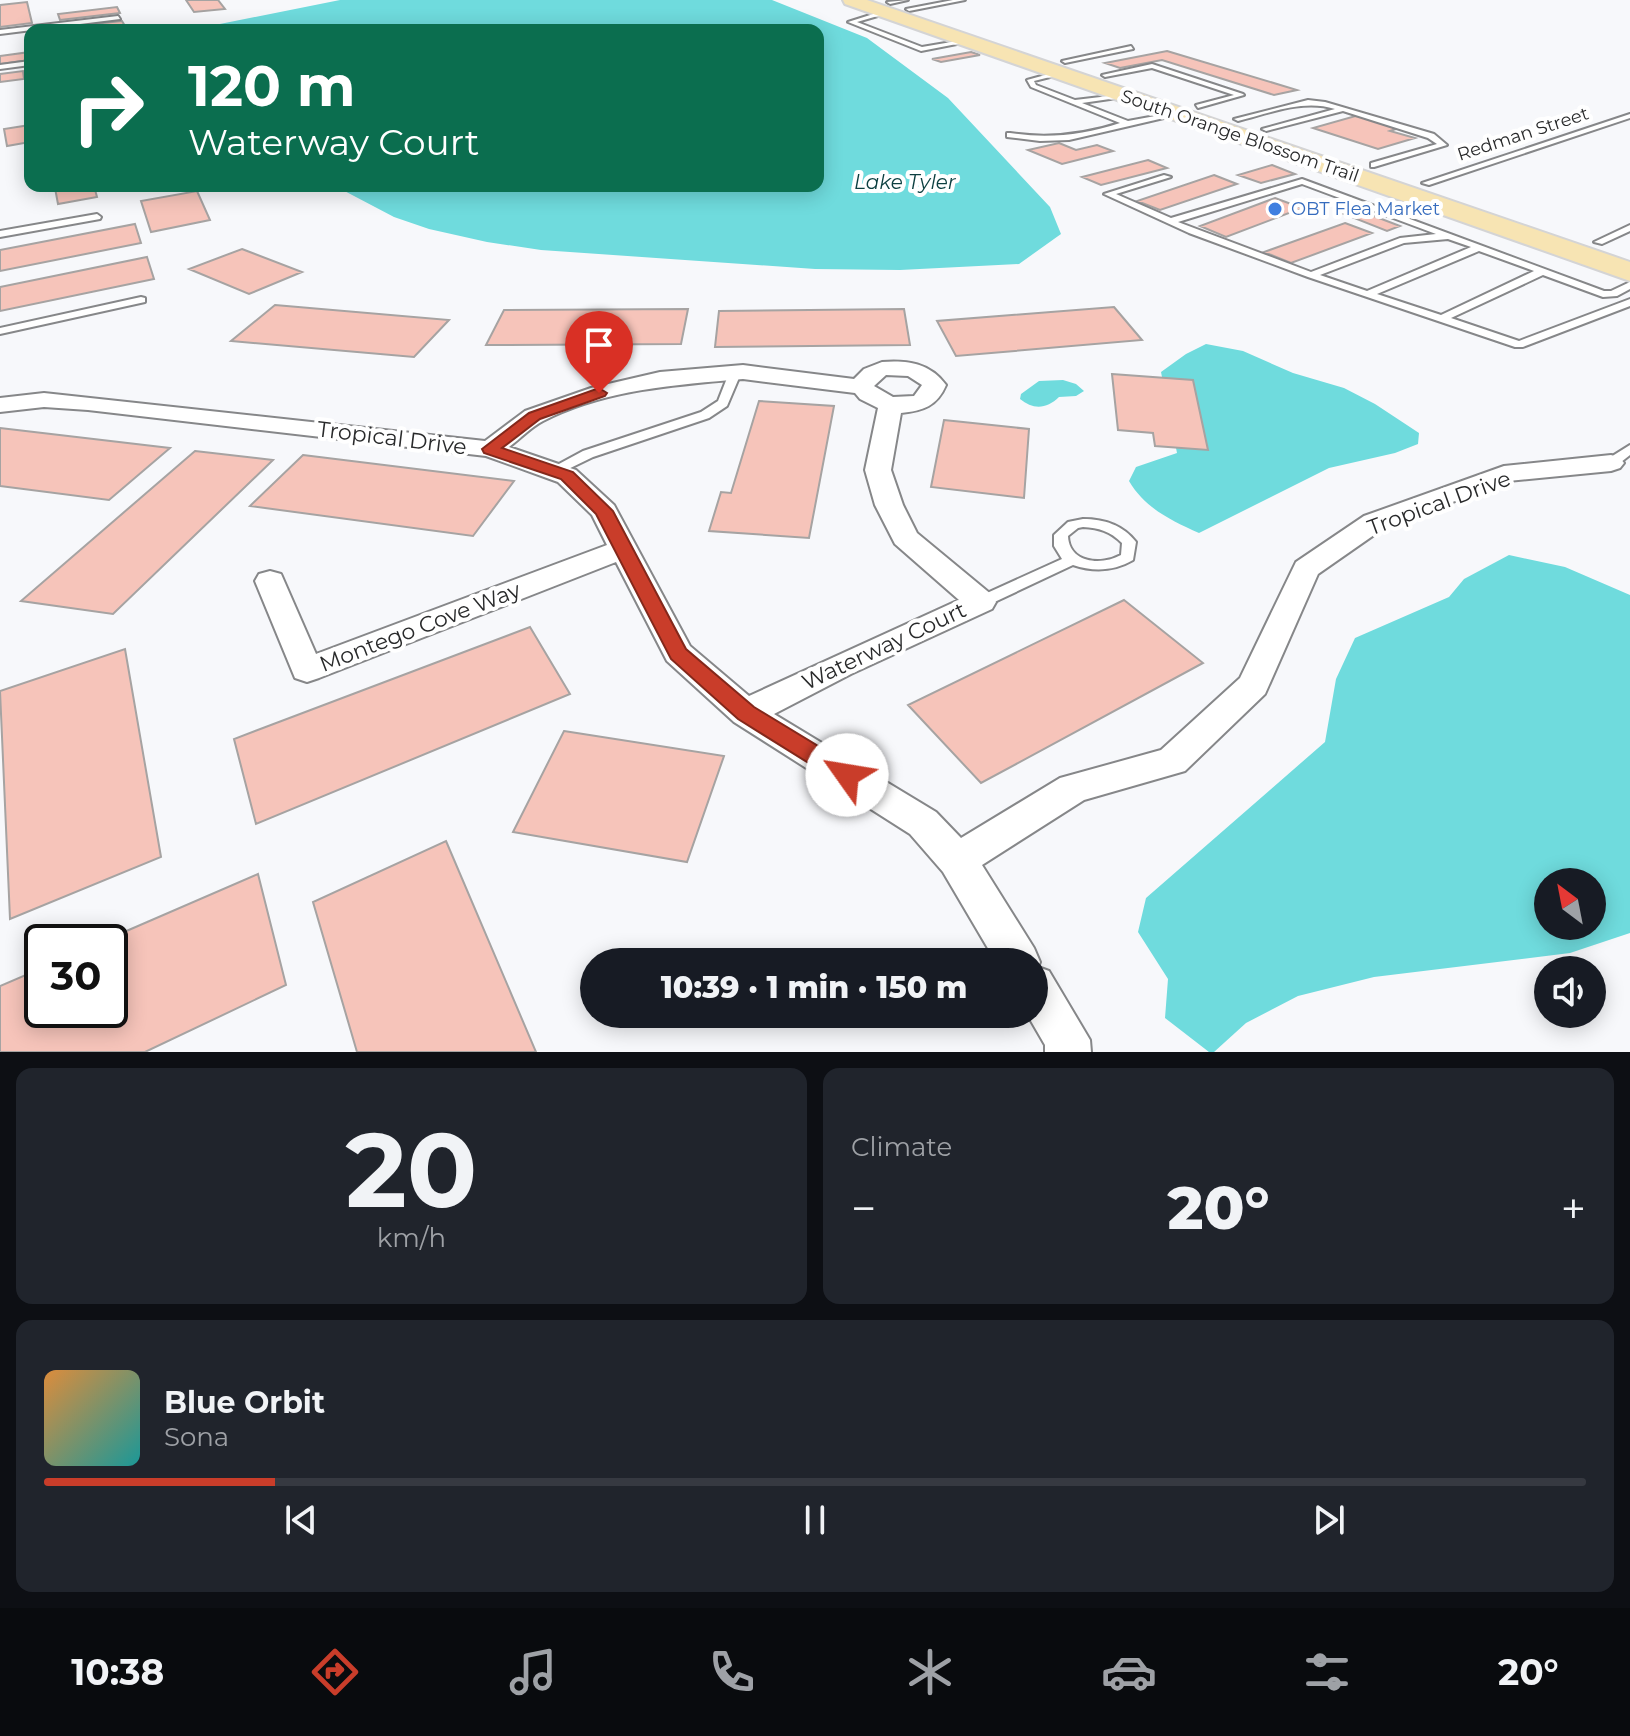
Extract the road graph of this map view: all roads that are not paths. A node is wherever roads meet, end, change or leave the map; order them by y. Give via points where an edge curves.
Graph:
1 (851, 0) edge
2 (860, 0) edge
3 (962, 0) edge
4 (895, 5) edge
5 (118, 18) dead end
6 (67, 24) edge
7 (24, 29) edge
8 (0, 32) edge
9 (969, 41) junction
10 (1131, 48) dead end
11 (24, 64) edge
12 (0, 67) edge
13 (1063, 67) junction
14 (1105, 75) junction
15 (1124, 95) junction
16 (1074, 102) junction
17 (1343, 109) junction
18 (1187, 110) junction
19 (1630, 116) edge
20 (1238, 119) junction
21 (1127, 123) junction
22 (1266, 129) junction
23 (1010, 135) dead end
24 (1374, 165) junction
25 (1330, 167) junction
26 (1167, 177) dead end
27 (1426, 183) junction
28 (97, 217) dead end
29 (1171, 221) junction
30 (1630, 228) edge
31 (0, 234) edge
32 (1449, 236) junction
33 (1599, 242) junction
34 (1480, 247) junction
35 (1630, 252) edge
36 (1543, 271) junction
37 (1630, 272) edge
38 (1311, 275) junction
39 (1630, 285) edge
40 (1368, 294) junction
41 (141, 300) dead end
42 (1630, 302) edge
43 (1441, 319) junction
44 (0, 331) edge
45 (735, 373) junction
46 (862, 387) junction
47 (891, 404) junction
48 (0, 405) edge
49 (490, 449) junction
50 (1624, 457) edge
51 (553, 471) junction
52 (623, 549) junction
53 (1074, 559) junction
54 (270, 581) dead end
55 (981, 602) junction
56 (746, 713) junction
57 (957, 860) junction
58 (1010, 948) edge
59 (1048, 1009) edge
60 (1068, 1052) edge

1 - 4 main road, South Orange Blossom Trail
2 - 4 main road
3 - 4 lane
4 - 9 main road, South Orange Blossom Trail
4 - 9 lane via 851,22 921,49
4 - 13 main road, South Orange Blossom Trail
5 - 6 lane
7 - 8 lane
9 - 13 main road, South Orange Blossom Trail
10 - 13 lane
11 - 12 lane
13 - 14 main road, South Orange Blossom Trail
13 - 15 main road, South Orange Blossom Trail
13 - 16 lane via 1030,80 1033,86
14 - 18 main road, South Orange Blossom Trail
14 - 18 lane via 1152,66 1241,95
15 - 16 lane
15 - 18 main road, South Orange Blossom Trail
16 - 21 lane
17 - 20 lane via 1308,102
17 - 22 lane
17 - 24 lane via 1431,136 1443,145
18 - 20 main road, South Orange Blossom Trail
18 - 21 lane
18 - 25 main road, South Orange Blossom Trail
19 - 27 lane, Redman Street
20 - 22 main road, South Orange Blossom Trail
21 - 23 lane via 1074,138
22 - 24 main road, South Orange Blossom Trail
24 - 27 main road, South Orange Blossom Trail
25 - 27 main road
25 - 37 main road, South Orange Blossom Trail
26 - 29 lane via 1108,194
27 - 33 main road, South Orange Blossom Trail
28 - 31 lane
29 - 32 lane via 1302,181
29 - 38 lane
30 - 33 lane
32 - 34 lane
32 - 38 lane via 1403,240
33 - 35 main road, South Orange Blossom Trail
34 - 36 lane
34 - 40 lane
36 - 39 lane via 1603,294
36 - 43 lane
38 - 40 lane
40 - 43 lane
41 - 44 lane
42 - 43 lane via 1519,345
45 - 46 street
45 - 49 street via 660,379 599,393 534,416
45 - 51 lane via 723,403 705,415
46 - 47 street via 873,399
46 - 47 street via 872,373 894,368 923,374 934,385 926,399
47 - 55 street, Waterway Court via 878,470 889,505 905,538
48 - 49 street, Tropical Drive via 88,403
49 - 51 street, Tropical Drive
50 - 57 street, Tropical Drive via 1504,474 1374,522 1306,569 1253,685 1172,761 1073,788
51 - 52 street, Tropical Drive via 567,476 604,511
52 - 54 street, Montego Cove Way via 307,670
52 - 56 street, Tropical Drive via 678,653
53 - 53 lane via 1060,542 1073,525 1115,529 1129,542 1128,557 1112,566
53 - 55 lane
55 - 56 street, Waterway Court
56 - 57 street, Tropical Drive via 923,823
57 - 58 street
59 - 60 street via 1067,1040

